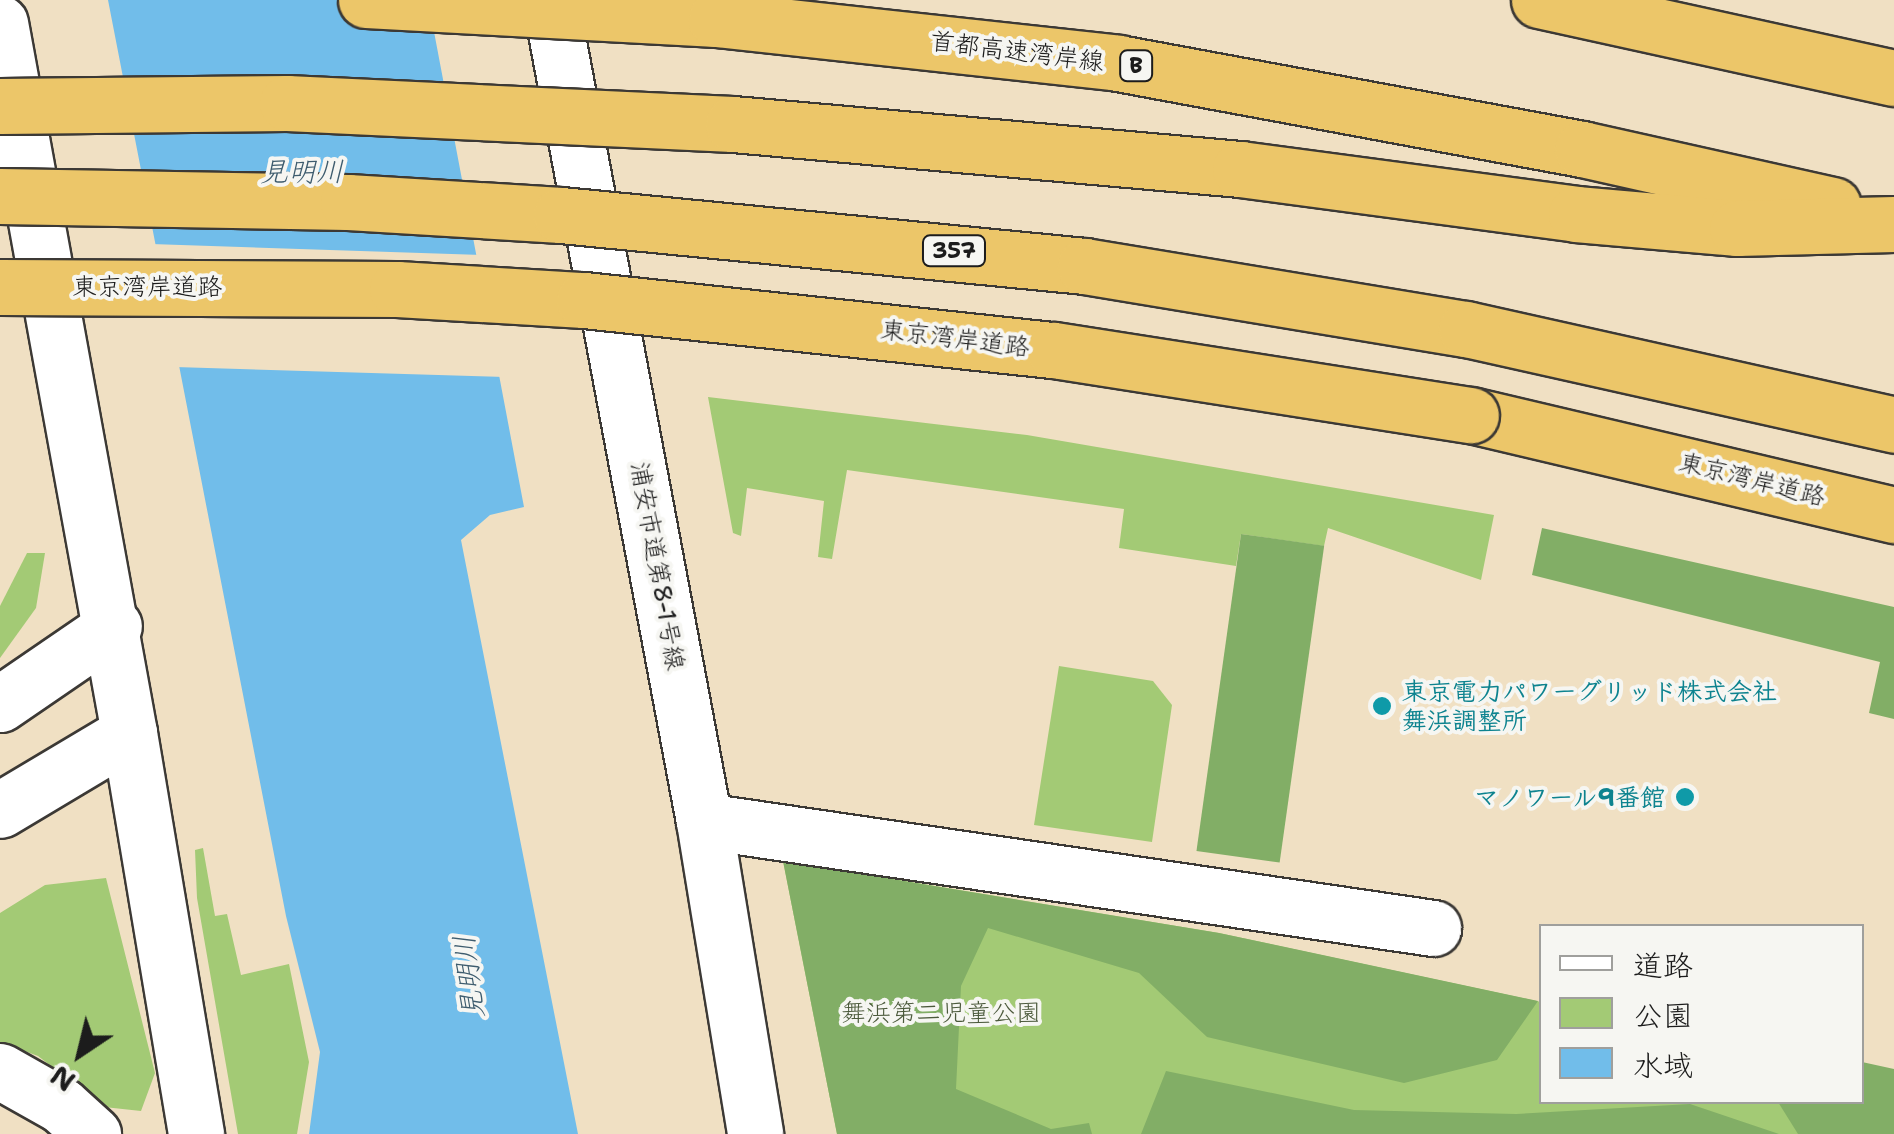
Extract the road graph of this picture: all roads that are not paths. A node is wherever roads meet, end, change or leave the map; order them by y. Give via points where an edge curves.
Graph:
1 (366, 0) edge
2 (550, 0) edge
3 (1539, 0) edge
4 (0, 24) edge
5 (1894, 78) edge
6 (0, 106) edge
7 (0, 196) edge
8 (1894, 222) edge
9 (0, 287) edge
10 (1894, 425) edge
11 (1894, 515) edge
12 (114, 626) junction
13 (0, 704) edge
14 (129, 733) junction
15 (0, 810) edge
16 (704, 821) junction
17 (1433, 928) dead end
18 (0, 1070) edge
19 (92, 1134) edge
20 (196, 1134) edge
21 (754, 1134) edge

1 - 8 highway, 首都高速湾岸線 / B, bridge via 716,19 1118,63 1582,148
2 - 16 street, 浦安市道第8-1号線
3 - 5 highway
4 - 12 street
6 - 8 highway, bridge via 287,103 714,123 1240,168 1701,225
7 - 10 highway, 357, bridge via 124,194 522,212 1048,262 1466,329
9 - 11 highway, 東京湾岸道路, bridge via 398,289 584,300 1054,350 1471,415
12 - 13 street
12 - 14 street
14 - 15 street
14 - 20 street
16 - 17 street
16 - 21 street, 浦安市道第8-1号線
18 - 19 street via 62,1106

